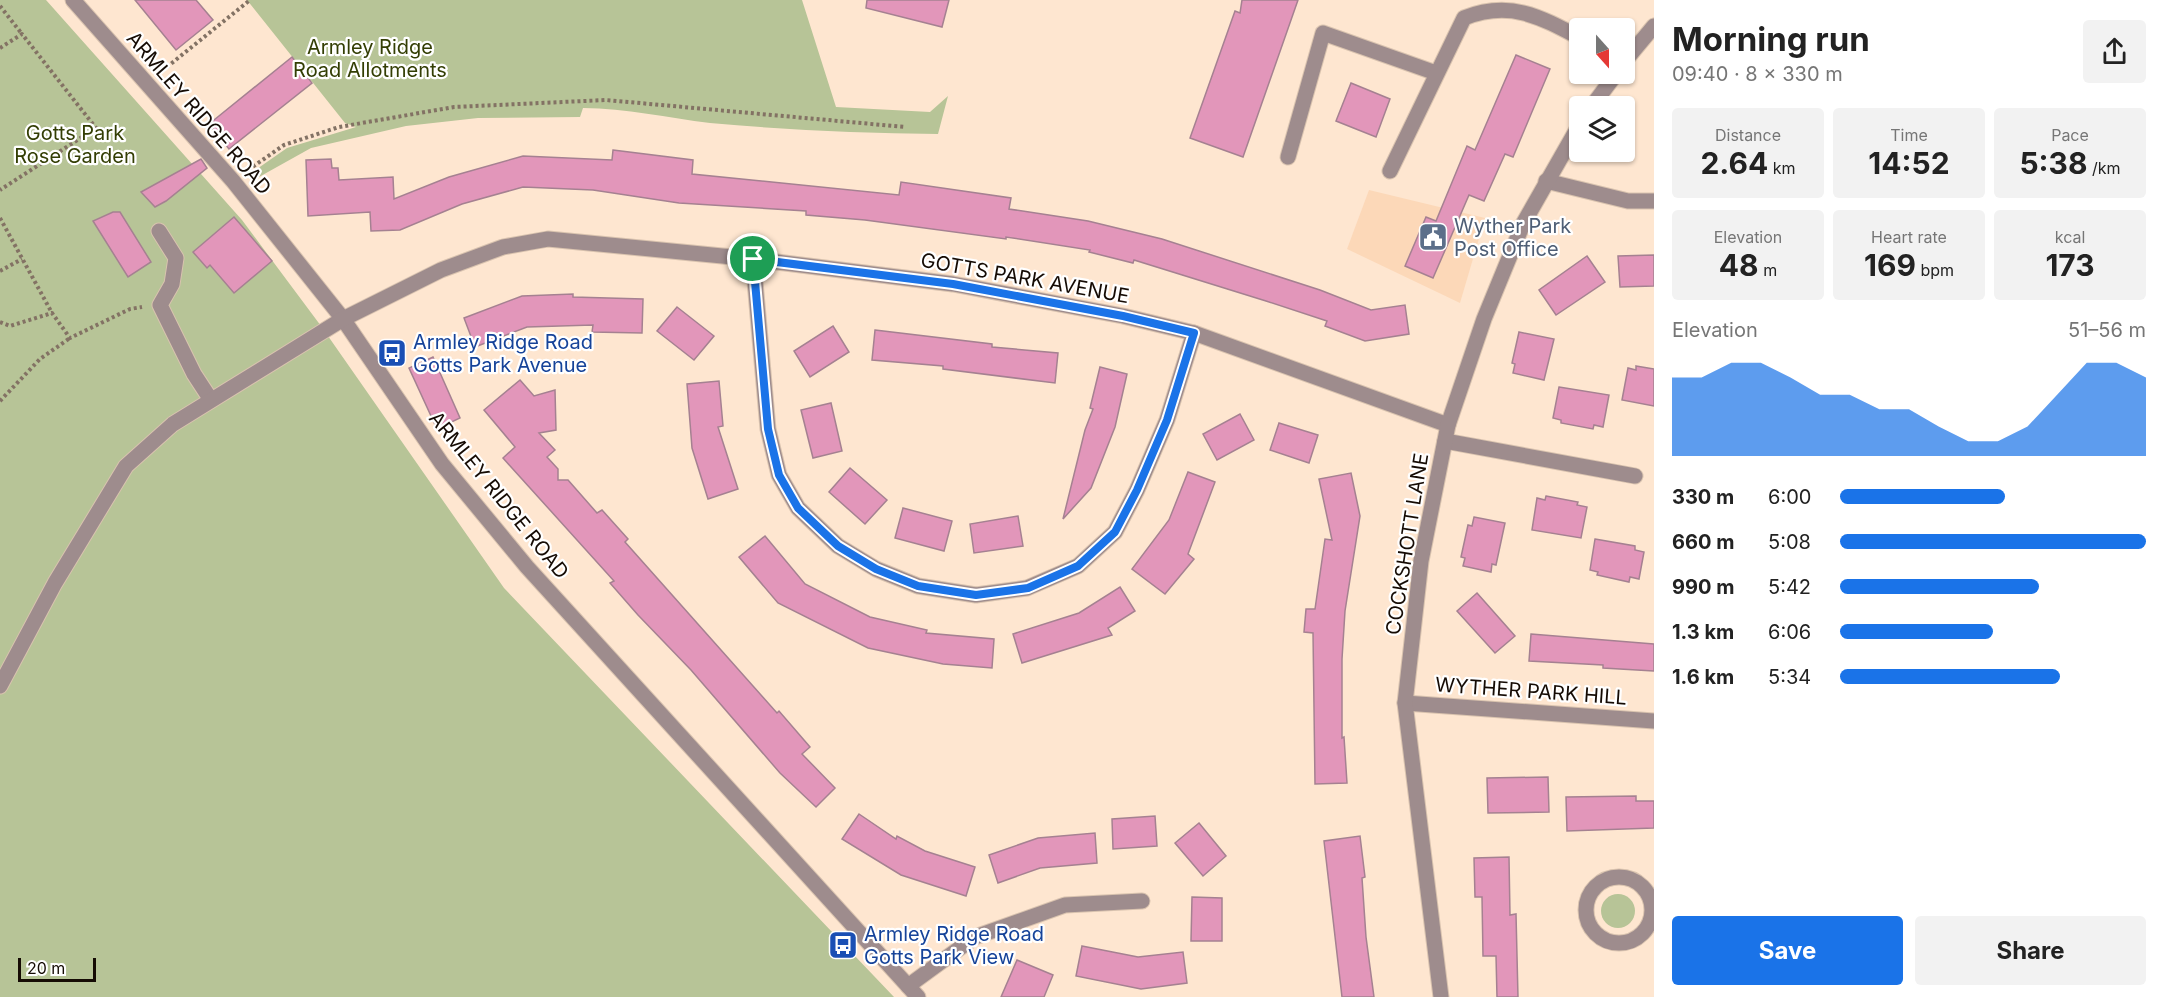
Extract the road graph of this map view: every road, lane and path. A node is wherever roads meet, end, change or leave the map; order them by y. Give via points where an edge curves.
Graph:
1 (73, 0) edge
2 (250, 0) edge
3 (0, 6) edge
4 (1654, 26) edge
5 (1569, 32) edge
6 (22, 34) junction
7 (0, 48) edge
8 (1635, 49) edge
9 (1436, 73) junction
10 (146, 84) junction
11 (905, 127) dead end
12 (1569, 142) edge
13 (1288, 157) dead end
14 (1390, 171) dead end
15 (233, 181) junction
16 (1546, 181) junction
17 (0, 190) edge
18 (1654, 201) edge
19 (0, 218) edge
20 (159, 231) dead end
21 (22, 259) junction
22 (753, 259) junction
23 (0, 271) edge
24 (160, 304) junction
25 (52, 313) junction
26 (343, 318) junction
27 (0, 322) edge
28 (1194, 333) junction
29 (70, 338) junction
30 (212, 400) junction
31 (0, 401) edge
32 (1448, 425) junction
33 (1445, 441) junction
34 (1635, 476) dead end
35 (0, 686) edge
36 (1405, 704) junction
37 (1654, 721) edge
38 (1142, 901) dead end
39 (1652, 919) edge
40 (913, 992) edge
41 (1441, 997) edge

1 - 10 street, ARMLEY RIDGE ROAD
2 - 10 path
3 - 6 path
4 - 8 street
5 - 9 street via 1536,14 1492,4 1464,18
6 - 7 path
6 - 17 path via 96,128
9 - 13 street via 1323,33
9 - 14 street via 1416,123
10 - 15 street, ARMLEY RIDGE ROAD
11 - 15 path via 606,100 453,107 339,127 284,145
12 - 16 street, COCKSHOTT LANE
15 - 26 street, ARMLEY RIDGE ROAD
16 - 18 street via 1628,201
16 - 32 street, COCKSHOTT LANE via 1523,224 1484,319
19 - 21 path
20 - 24 street via 176,258 172,284
21 - 23 path
21 - 25 path
22 - 26 street, GOTTS PARK AVENUE via 548,239 503,247 441,270
22 - 28 street, GOTTS PARK AVENUE via 953,284
22 - 28 street via 768,429 779,475 798,508 838,546 876,569 918,586 976,595 1028,588 1078,566 1115,532 1137,490 1167,420
24 - 29 path via 130,309
24 - 30 street via 194,374
25 - 27 path via 10,326
25 - 29 path
26 - 30 street, GOTTS PARK AVENUE
26 - 40 street, ARMLEY RIDGE ROAD via 442,464 527,567
28 - 32 street, GOTTS PARK AVENUE
29 - 31 path via 40,359
30 - 35 street, GOTTS PARK AVENUE via 173,424 126,466 55,583
32 - 33 street, COCKSHOTT LANE
33 - 34 street
33 - 36 street, COCKSHOTT LANE via 1421,561
36 - 37 street, WYTHER PARK HILL
36 - 41 street, COCKSHOTT LANE
38 - 40 street via 1065,905 975,937
39 - 39 street via 1638,938 1619,943 1607,941 1593,931 1586,917 1587,897 1603,880 1623,876 1647,891

